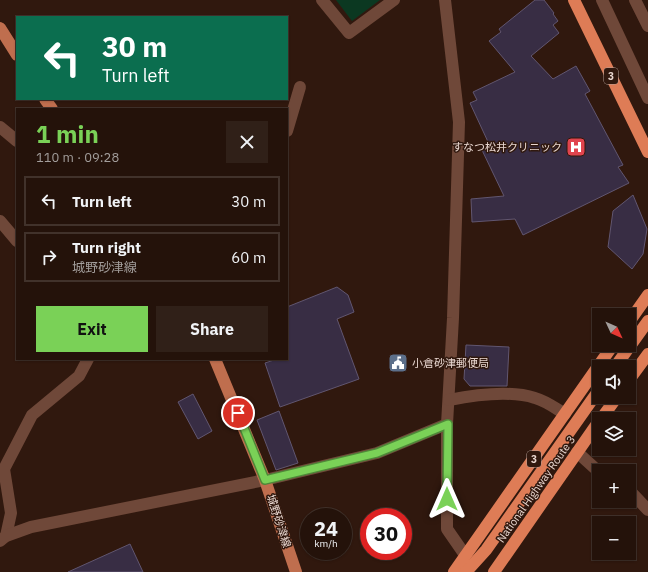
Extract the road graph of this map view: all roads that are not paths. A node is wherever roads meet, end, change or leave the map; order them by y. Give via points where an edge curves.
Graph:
1 (322, 0) edge
2 (394, 0) edge
3 (445, 0) edge
4 (574, 0) edge
5 (602, 0) edge
6 (636, 0) edge
7 (648, 26) edge
8 (0, 28) edge
9 (16, 53) edge
10 (300, 87) dead end
11 (648, 98) edge
12 (0, 127) edge
13 (288, 128) edge
14 (16, 140) edge
15 (648, 152) edge
16 (0, 221) edge
17 (16, 240) edge
18 (648, 295) edge
19 (636, 312) edge
20 (648, 321) edge
21 (608, 352) edge
22 (648, 354) edge
23 (87, 360) edge
24 (215, 360) edge
25 (620, 360) edge
26 (636, 370) edge
27 (449, 400) junction
28 (592, 400) edge
29 (565, 414) junction
30 (448, 424) junction
31 (592, 431) edge
32 (577, 452) junction
33 (592, 466) edge
34 (265, 480) junction
35 (636, 497) edge
36 (648, 510) edge
37 (3, 538) edge
38 (466, 556) junction
39 (296, 572) edge
40 (454, 572) edge
41 (466, 572) edge
42 (494, 572) edge

1 - 2 street via 349,33
3 - 27 street via 459,122
4 - 15 highway, 3
5 - 11 street
6 - 7 street
8 - 9 main road
10 - 13 street
12 - 14 street
16 - 17 street
18 - 19 highway
20 - 25 highway
21 - 29 highway, National Highway Route 3 / 3
22 - 26 highway
23 - 37 street via 79,376 32,415 4,469 11,513
24 - 34 main road, 城野砂津線
27 - 29 street via 472,395 518,394 535,397
27 - 30 street
28 - 41 highway via 486,550
29 - 38 highway, National Highway Route 3 / 3
30 - 34 street via 377,453
30 - 38 street via 447,529
31 - 32 highway, National Highway Route 3
32 - 33 street
32 - 42 highway, National Highway Route 3
34 - 37 street via 31,527
34 - 39 main road, 城野砂津線
35 - 36 street
38 - 40 highway, National Highway Route 3 / 3

